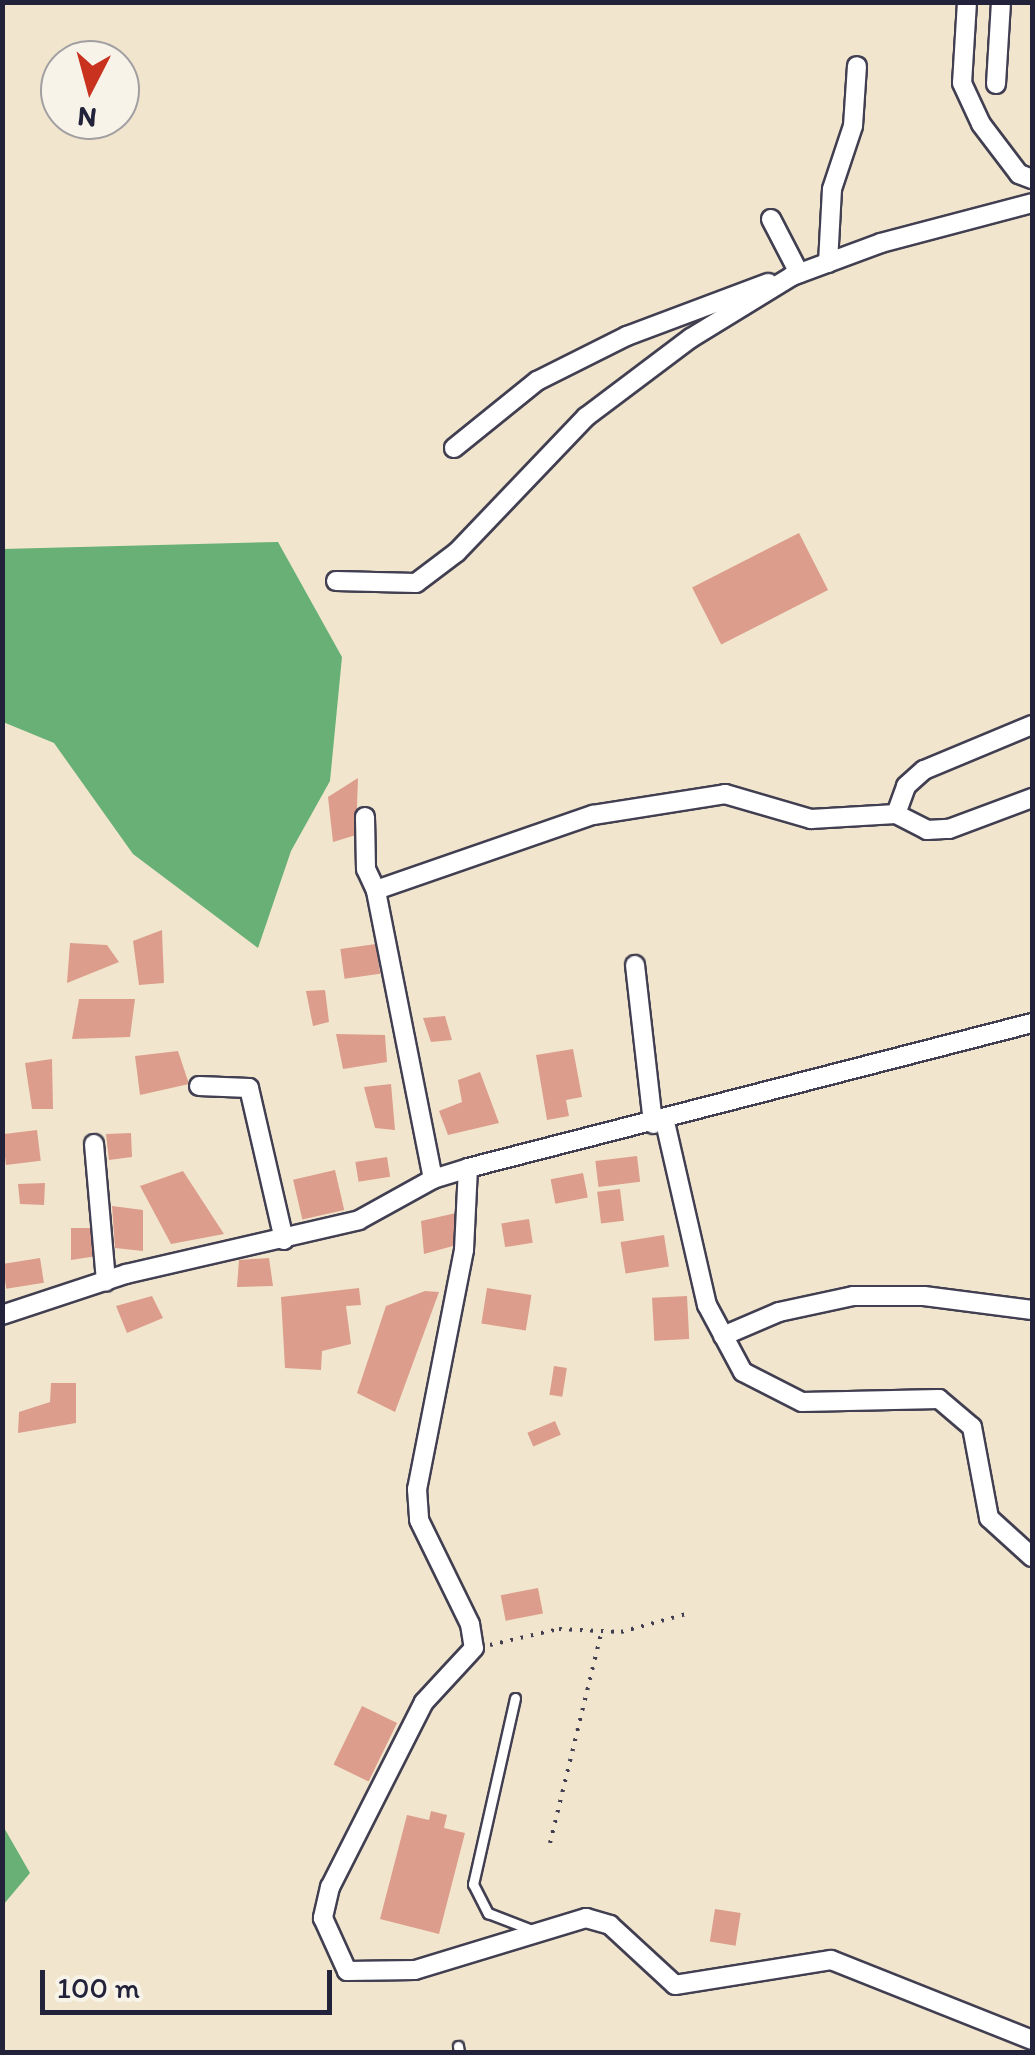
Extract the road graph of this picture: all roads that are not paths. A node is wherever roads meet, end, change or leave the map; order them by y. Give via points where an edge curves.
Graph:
1 (967, 2) edge
2 (1001, 2) edge
3 (858, 66) dead end
4 (996, 84) dead end
5 (1032, 179) edge
6 (1032, 203) edge
7 (771, 220) dead end
8 (828, 263) junction
9 (796, 274) junction
10 (454, 448) dead end
11 (336, 581) dead end
12 (1032, 724) edge
13 (1032, 798) edge
14 (896, 814) junction
15 (365, 817) dead end
16 (376, 890) junction
17 (635, 965) dead end
18 (1032, 1023) edge
19 (199, 1086) dead end
20 (659, 1123) junction
21 (94, 1144) dead end
22 (468, 1168) junction
23 (433, 1178) junction
24 (284, 1240) junction
25 (106, 1281) junction
26 (1032, 1310) edge
27 (2, 1315) edge
28 (723, 1336) junction
29 (1032, 1557) edge
30 (515, 1698) dead end
31 (534, 1930) junction
32 (1032, 2040) edge

1 - 5 street via 962,83 982,124 1020,174
2 - 4 street
3 - 8 street via 853,126 832,189
6 - 8 street
7 - 9 street
8 - 9 street
9 - 10 street via 627,336 536,381
9 - 11 street via 691,338 586,418 457,552 416,583
12 - 14 street via 924,770 906,786
13 - 14 street via 949,829 928,830
14 - 16 street via 811,819 725,794 593,815
15 - 16 street via 366,869
16 - 23 street
17 - 20 street
18 - 20 street
19 - 24 street via 249,1088
20 - 22 street
20 - 28 street via 707,1305
21 - 25 street
22 - 23 street
22 - 31 street via 464,1250 417,1489 419,1520 470,1624 471,1656 424,1702 387,1765 330,1886 323,1918 348,1970 384,1974
23 - 24 street via 359,1220
24 - 25 street
25 - 27 street
26 - 28 street via 924,1296 853,1296 779,1312
28 - 29 street via 743,1372 802,1402 939,1399 972,1427 989,1518
30 - 31 lane via 473,1884 488,1913
31 - 32 street via 568,1919 600,1920 664,1981 687,1987 813,1961 849,1963

